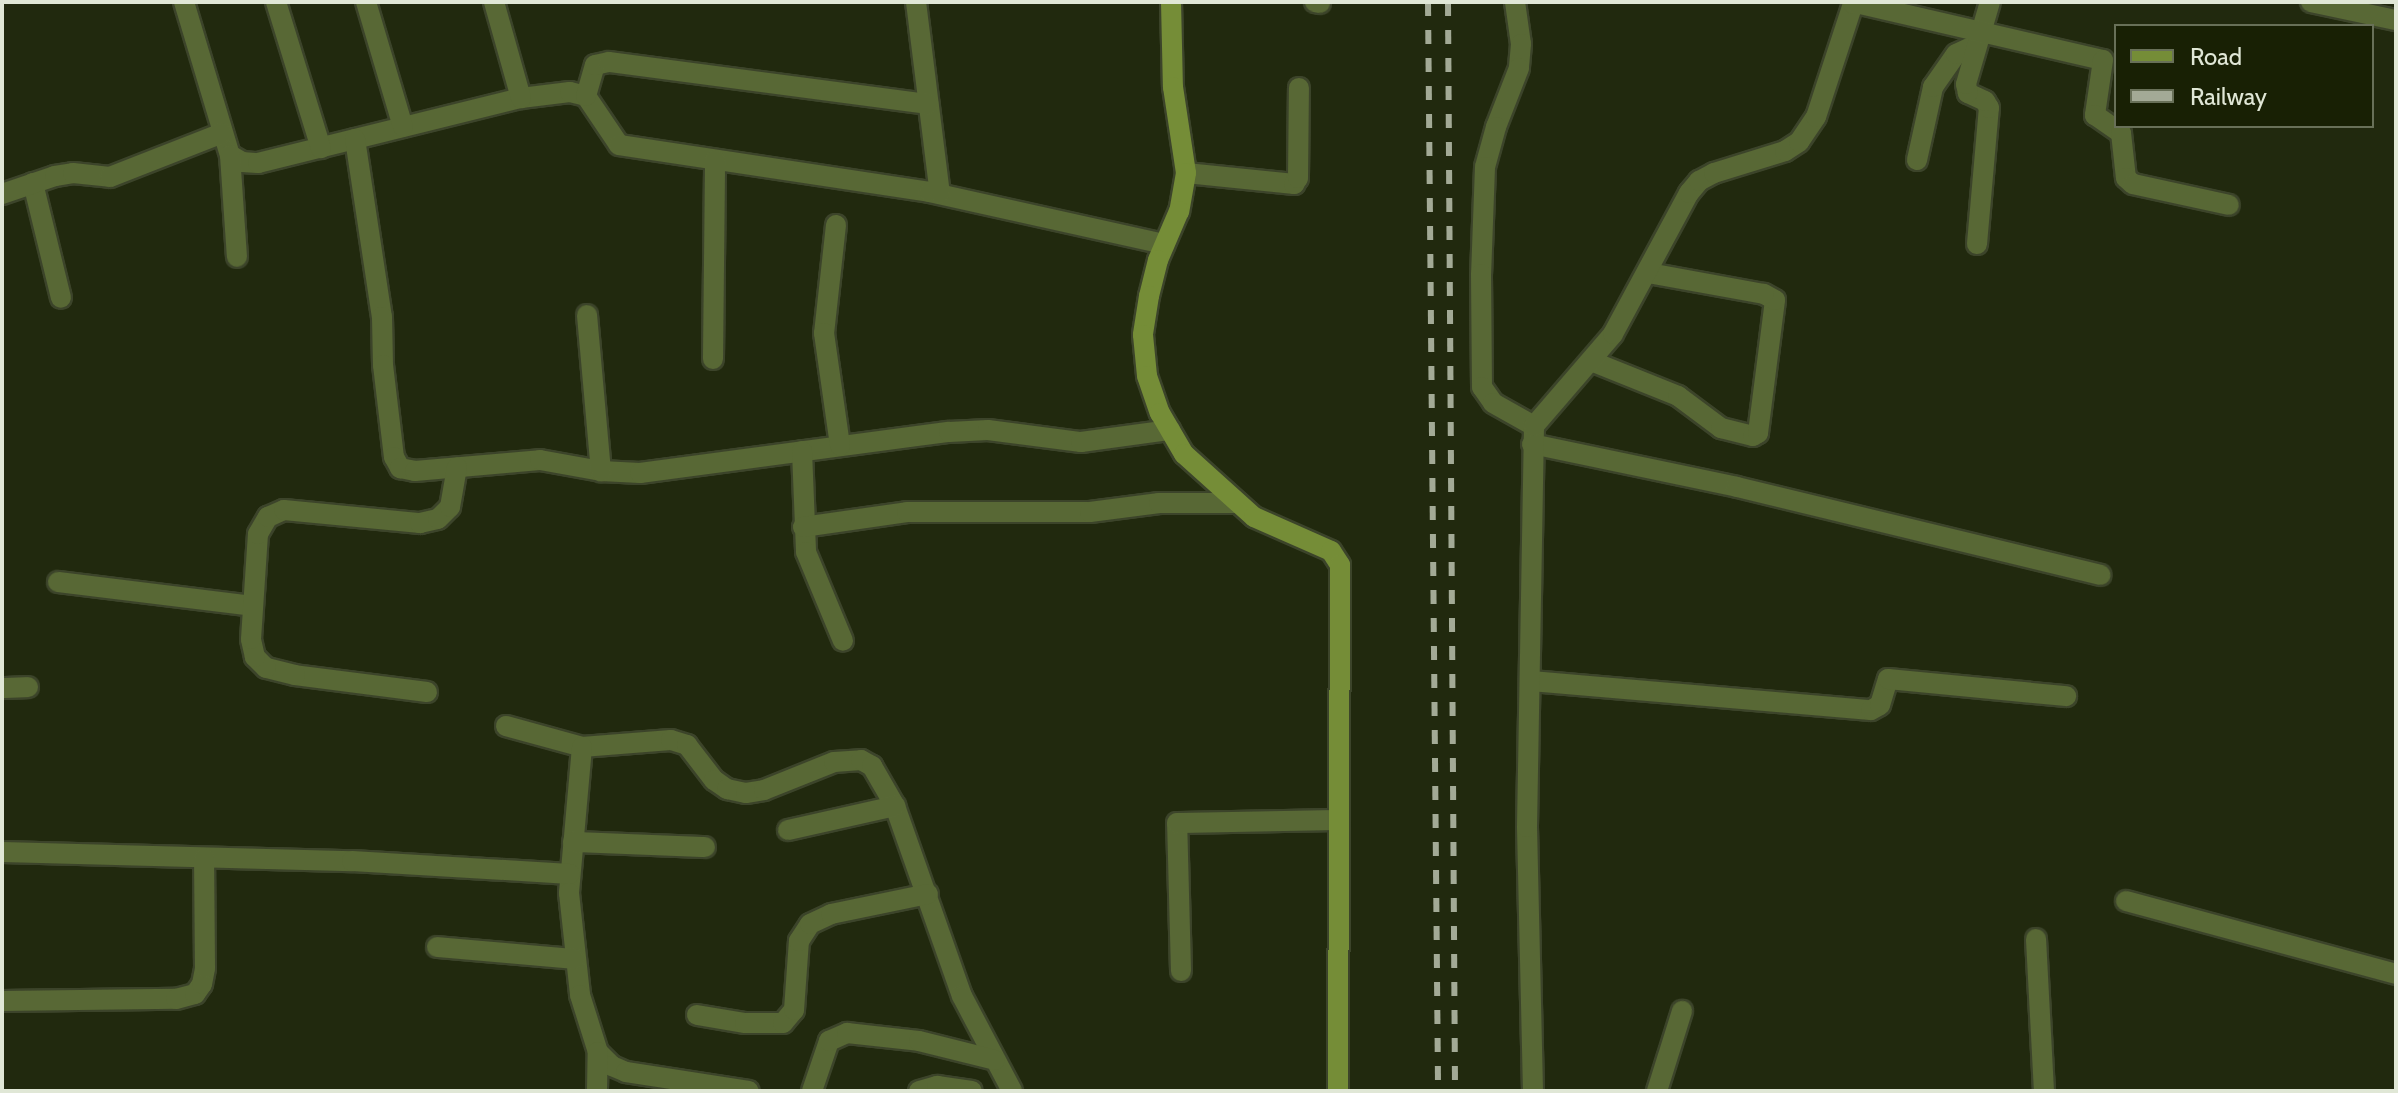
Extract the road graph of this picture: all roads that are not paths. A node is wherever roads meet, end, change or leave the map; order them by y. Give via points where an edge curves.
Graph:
1 (184, 2) edge
2 (276, 2) edge
3 (366, 2) edge
4 (494, 2) edge
5 (916, 2) edge
6 (1171, 2) edge
7 (1515, 2) edge
8 (1856, 2) edge
9 (1990, 2) edge
10 (2311, 2) edge
11 (2342, 5) edge
12 (2396, 20) edge
13 (1979, 37) junction
14 (1299, 88) dead end
15 (586, 96) junction
16 (521, 98) junction
17 (928, 104) junction
18 (403, 127) junction
19 (222, 133) junction
20 (355, 139) junction
21 (321, 148) junction
22 (230, 155) junction
23 (715, 160) junction
24 (1917, 160) dead end
25 (1186, 173) junction
26 (33, 183) junction
27 (2, 194) edge
28 (940, 194) junction
29 (2229, 205) dead end
30 (836, 225) dead end
31 (1164, 244) junction
32 (1977, 244) dead end
33 (237, 257) dead end
34 (1648, 273) junction
35 (61, 298) dead end
36 (587, 315) dead end
37 (713, 359) dead end
38 (1591, 361) junction
39 (1170, 430) junction
40 (1533, 435) junction
41 (840, 446) junction
42 (802, 451) junction
43 (457, 468) junction
44 (601, 471) junction
45 (1238, 503) junction
46 (803, 527) junction
47 (2100, 575) dead end
48 (58, 582) dead end
49 (253, 606) junction
50 (843, 641) dead end
51 (1531, 681) junction
52 (28, 687) dead end
53 (2, 688) edge
54 (427, 692) dead end
55 (2066, 696) dead end
56 (506, 726) dead end
57 (582, 747) junction
58 (895, 806) junction
59 (1339, 820) junction
60 (788, 830) dead end
61 (573, 842) junction
62 (705, 847) dead end
63 (2, 852) edge
64 (204, 858) junction
65 (570, 874) junction
66 (928, 894) junction
67 (2126, 901) dead end
68 (2036, 939) dead end
69 (437, 947) dead end
70 (574, 959) junction
71 (1181, 971) dead end
72 (2396, 974) edge
73 (2, 1001) edge
74 (1682, 1011) dead end
75 (697, 1015) dead end
76 (598, 1052) junction
77 (995, 1060) junction
78 (597, 1091) edge
79 (749, 1091) edge
80 (812, 1091) edge
81 (919, 1091) edge
82 (972, 1091) edge
83 (1012, 1091) edge
84 (1338, 1091) edge
85 (1533, 1091) edge
86 (1657, 1091) edge
87 (2044, 1091) edge

1 - 19 street
2 - 21 street
3 - 18 street
4 - 16 street
5 - 17 street
6 - 25 street via 1173,87
7 - 40 street via 1519,68 1485,167 1482,387 1493,403
8 - 13 street
8 - 34 street via 1816,117 1799,142 1699,181
9 - 13 street
10 - 11 street
11 - 12 street
13 - 24 street via 1956,54 1933,87
13 - 29 street via 2103,60 2095,115 2121,133 2126,178 2133,184
13 - 32 street via 1966,89 1989,108
14 - 25 street via 1294,184
15 - 16 street via 546,92
15 - 17 street via 595,65 609,62
15 - 23 street via 619,145
16 - 18 street
17 - 28 street
18 - 20 street
19 - 22 street
19 - 26 street via 110,177 73,173
20 - 21 street
20 - 43 street via 382,317 394,457 400,468 415,471
21 - 22 street via 258,163
22 - 33 street
23 - 28 street
23 - 37 street
25 - 31 street via 1179,211
26 - 27 street
26 - 35 street
28 - 31 street
30 - 41 street via 824,333
31 - 39 street via 1143,335 1147,376
34 - 38 street
34 - 38 street via 1775,300 1758,433 1721,428 1678,396
36 - 44 street
38 - 40 street
39 - 41 street via 1081,442 988,430
39 - 45 street via 1184,454
40 - 47 street
40 - 51 street
41 - 42 street
42 - 44 street via 683,469
42 - 46 street
43 - 44 street via 540,460
43 - 49 street via 450,507 438,519 420,523 284,510 268,517 258,534
45 - 46 street via 1159,503 1090,512 907,512
45 - 59 street via 1254,517 1337,555
46 - 50 street via 806,552
48 - 49 street
49 - 54 street via 253,648 266,668
51 - 55 street via 1871,710 1880,705 1888,679
51 - 85 street via 1527,827
52 - 53 street
56 - 57 street
57 - 58 street via 671,740 687,745 714,780 746,793 834,762 861,760 880,776
57 - 61 street
58 - 60 street
58 - 66 street
59 - 71 street via 1177,823
59 - 84 street
61 - 62 street
61 - 65 street
63 - 64 street
64 - 65 street
64 - 73 street via 205,968 195,994 160,1000
65 - 70 street
66 - 75 street via 831,914 802,931 794,1010 783,1023
66 - 77 street via 962,996
67 - 72 street
68 - 87 street
69 - 70 street
70 - 76 street
74 - 86 street
76 - 78 street
76 - 79 street via 626,1072
77 - 80 street via 919,1041 847,1033 829,1041
77 - 83 street
81 - 82 street via 937,1086

